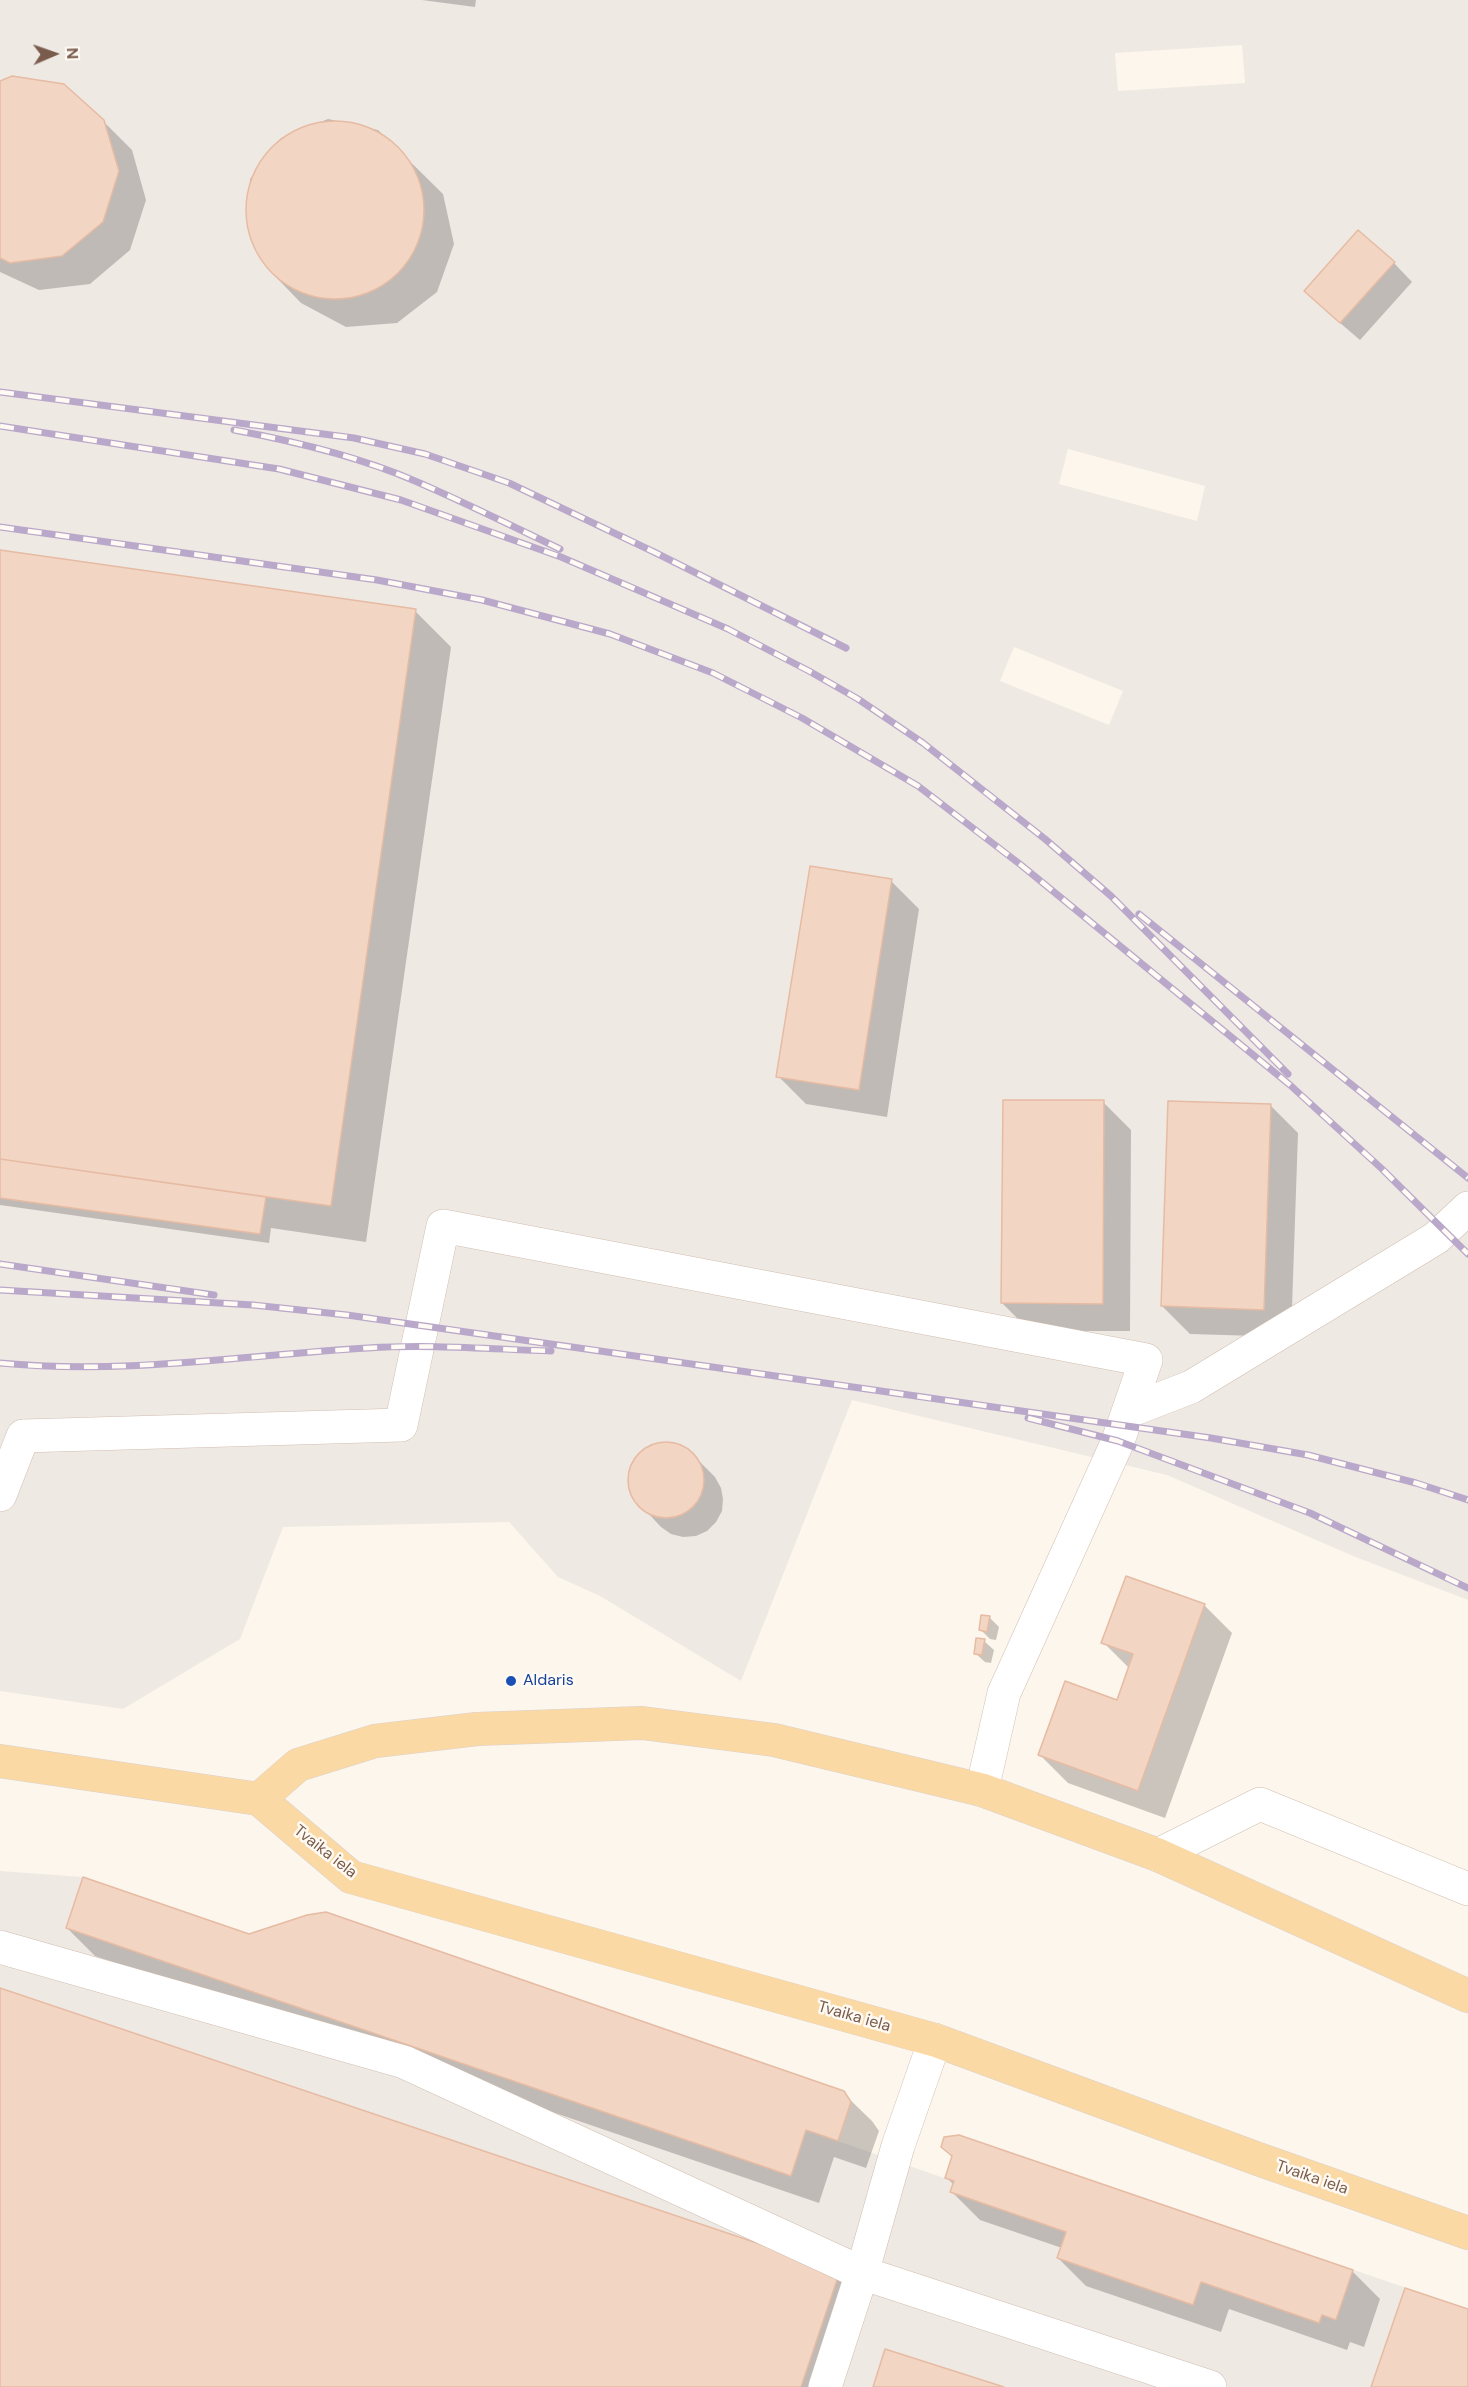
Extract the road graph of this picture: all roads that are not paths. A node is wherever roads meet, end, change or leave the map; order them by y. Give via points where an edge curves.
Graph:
1 (1468, 1208) edge
2 (1129, 1411) junction
3 (0, 1495) edge
4 (0, 1761) edge
5 (982, 1790) junction
6 (259, 1799) junction
7 (1158, 1855) junction
8 (1468, 1889) edge
9 (0, 1947) edge
10 (1468, 1996) edge
11 (935, 2040) junction
12 (1465, 2231) edge
13 (862, 2273) junction
14 (825, 2387) edge
15 (1210, 2387) edge

1 - 2 lane via 1436,1238 1191,1387
2 - 3 lane via 1146,1360 443,1226 402,1425 23,1436
2 - 5 lane via 1004,1693
4 - 6 main road
5 - 6 main road via 774,1740 642,1723 477,1729 375,1741 298,1765
5 - 7 main road
6 - 11 main road, Tvaika iela via 351,1877
7 - 8 lane via 1260,1804
7 - 10 main road
9 - 13 lane via 404,2062
11 - 12 main road, Tvaika iela
11 - 13 lane via 898,2146
13 - 14 lane
13 - 15 lane

